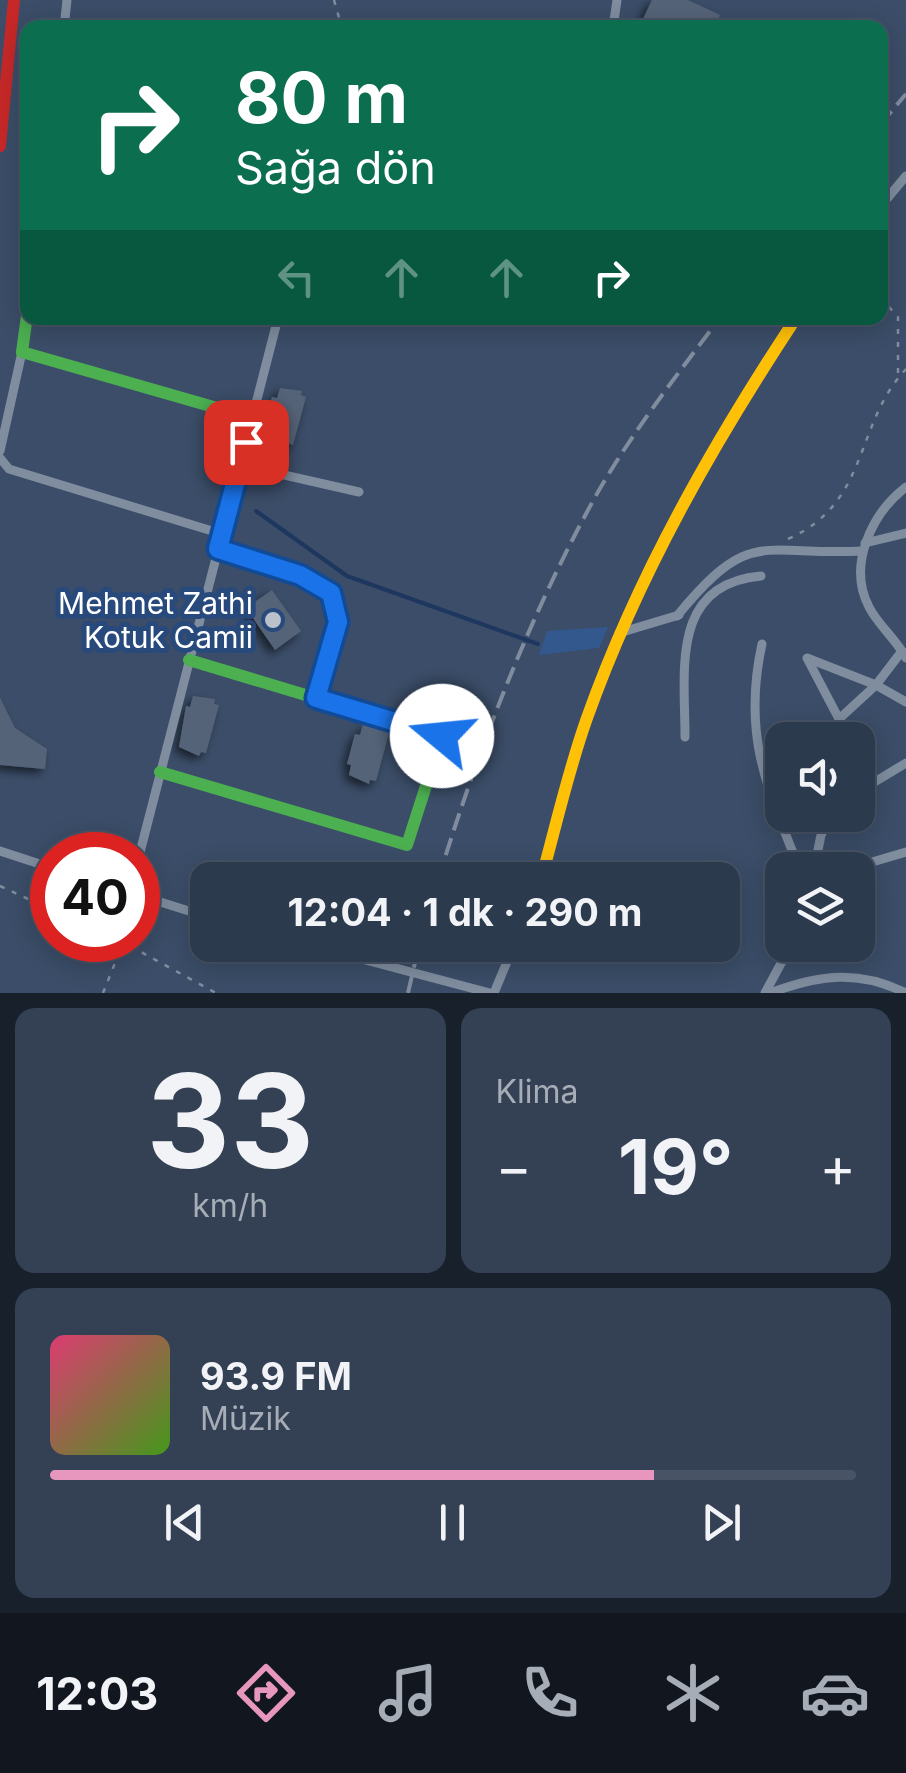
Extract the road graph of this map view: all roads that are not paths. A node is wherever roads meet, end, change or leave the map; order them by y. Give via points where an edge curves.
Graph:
1 (14, 0) edge
2 (0, 146) edge
3 (906, 176) edge
4 (888, 197) edge
5 (26, 325) edge
6 (276, 325) edge
7 (792, 325) edge
8 (22, 352) junction
9 (252, 418) junction
10 (0, 454) edge
11 (240, 465) junction
12 (906, 487) edge
13 (360, 492) dead end
14 (906, 533) edge
15 (222, 534) junction
16 (864, 547) junction
17 (218, 549) junction
18 (762, 576) dead end
19 (696, 610) junction
20 (678, 616) junction
21 (619, 633) junction
22 (762, 644) dead end
23 (904, 655) edge
24 (189, 660) junction
25 (876, 685) junction
26 (316, 698) junction
27 (906, 702) edge
28 (839, 719) junction
29 (840, 722) edge
30 (684, 738) dead end
31 (906, 763) edge
32 (160, 772) junction
33 (875, 782) edge
34 (145, 832) edge
35 (0, 851) edge
36 (793, 852) edge
37 (906, 852) edge
38 (30, 861) edge
39 (875, 861) edge
40 (546, 862) edge
41 (160, 902) edge
42 (190, 911) edge
43 (374, 962) edge
44 (506, 962) edge
45 (782, 962) edge
46 (492, 993) edge
47 (767, 993) edge
48 (906, 993) edge

1 - 2 main road
3 - 4 street
5 - 8 main road
6 - 9 street
7 - 21 main road via 694,479
8 - 9 main road
8 - 10 street
9 - 11 street
10 - 15 street via 8,468
11 - 13 street
11 - 15 street
12 - 16 street
14 - 16 street
15 - 17 street
16 - 20 street via 766,548 732,559
16 - 23 street via 864,597
17 - 24 street
17 - 26 street via 300,575 331,593 338,622
18 - 19 street via 728,584
19 - 20 street
19 - 30 street via 685,647
20 - 21 street
21 - 40 main road via 573,758
22 - 36 street via 754,694 758,760
23 - 25 street
24 - 26 main road
24 - 32 street
25 - 27 street
25 - 28 street
25 - 28 street via 807,658
26 - 32 main road via 442,736 406,844
28 - 29 street
31 - 33 street
32 - 34 street
35 - 38 street
37 - 39 street
41 - 42 street
43 - 46 street
44 - 46 street
45 - 47 street
47 - 48 street via 849,975

